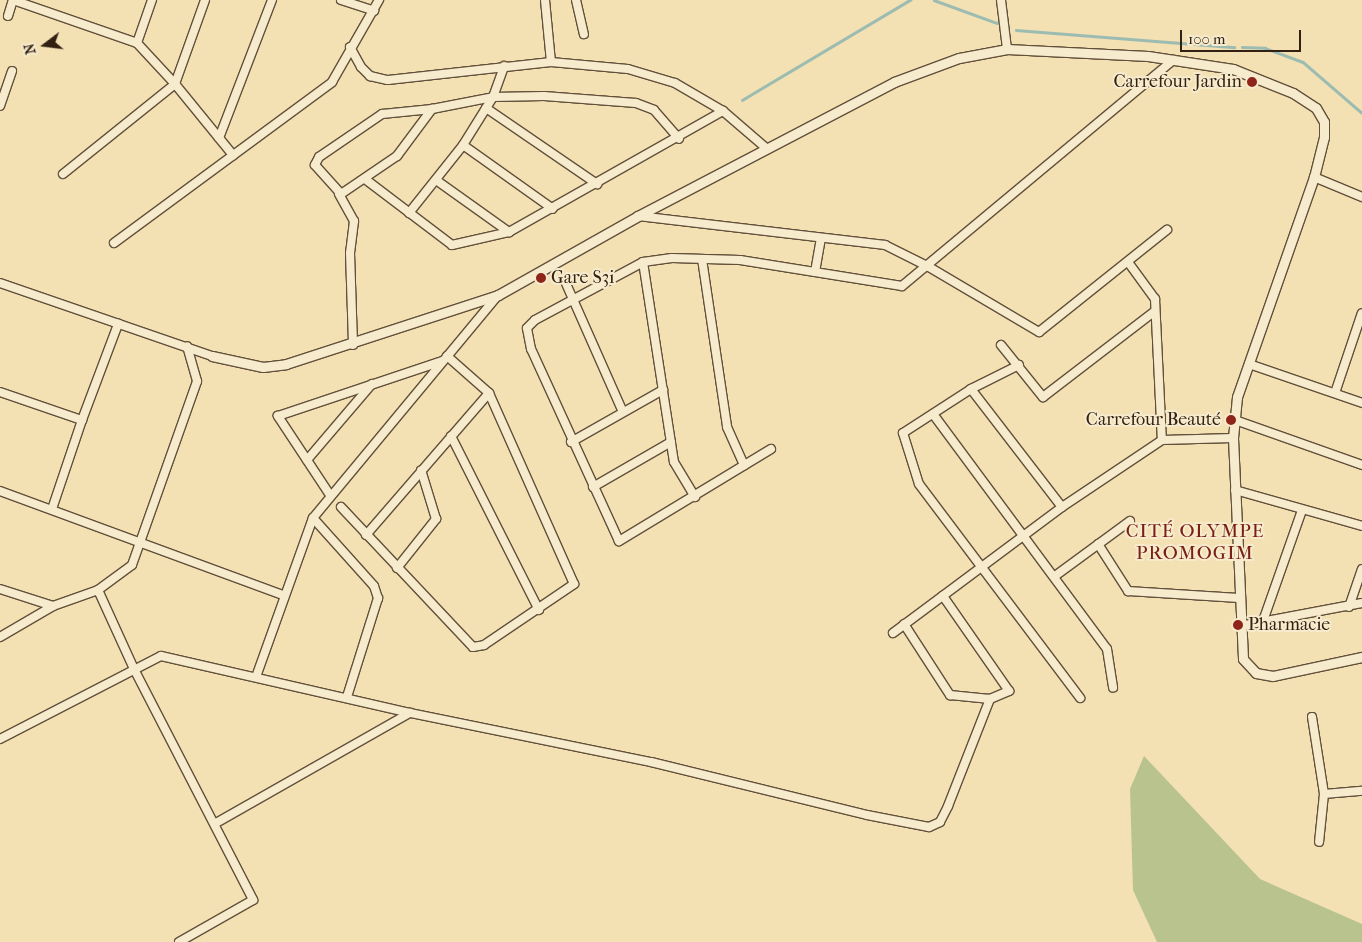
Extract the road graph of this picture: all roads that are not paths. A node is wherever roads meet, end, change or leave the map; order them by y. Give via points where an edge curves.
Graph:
1 (13, 0) edge
2 (205, 0) edge
3 (272, 0) edge
4 (341, 0) edge
5 (379, 0) edge
6 (544, 0) edge
7 (576, 0) edge
8 (1000, 0) edge
9 (150, 1) edge
10 (374, 11) junction
11 (8, 16) dead end
12 (584, 34) dead end
13 (137, 44) junction
14 (350, 47) junction
15 (1007, 49) junction
16 (1173, 60) junction
17 (550, 62) junction
18 (504, 66) junction
19 (12, 71) dead end
20 (175, 84) junction
21 (493, 97) junction
22 (0, 106) edge
23 (432, 108) junction
24 (486, 108) junction
25 (723, 111) junction
26 (219, 138) junction
27 (679, 139) junction
28 (463, 145) junction
29 (766, 148) junction
30 (233, 155) junction
31 (63, 174) dead end
32 (1314, 177) junction
33 (365, 179) junction
34 (436, 180) junction
35 (597, 184) junction
36 (339, 194) junction
37 (1362, 197) edge
38 (554, 209) junction
39 (409, 213) junction
40 (638, 216) junction
41 (1167, 230) dead end
42 (509, 232) junction
43 (820, 239) junction
44 (114, 243) dead end
45 (702, 259) junction
46 (643, 262) junction
47 (1128, 262) junction
48 (929, 267) junction
49 (814, 272) junction
50 (564, 279) dead end
51 (0, 283) edge
52 (498, 295) junction
53 (572, 299) junction
54 (1155, 311) junction
55 (1362, 313) edge
56 (118, 324) junction
57 (1001, 344) dead end
58 (353, 345) junction
59 (187, 346) junction
60 (212, 356) joint
61 (444, 359) junction
62 (1249, 364) junction
63 (1019, 365) junction
64 (373, 383) junction
65 (971, 389) junction
66 (663, 390) junction
67 (0, 392) edge
68 (1336, 393) junction
69 (489, 394) junction
70 (1362, 403) edge
71 (623, 412) junction
72 (933, 414) junction
73 (82, 420) junction
74 (1235, 420) junction
75 (451, 436) junction
76 (1233, 438) junction
77 (1162, 440) junction
78 (571, 442) junction
79 (671, 442) junction
80 (771, 449) dead end
81 (307, 460) junction
82 (744, 465) junction
83 (1362, 465) edge
84 (421, 470) junction
85 (593, 487) junction
86 (1235, 490) junction
87 (0, 491) edge
88 (330, 495) junction
89 (695, 497) junction
90 (341, 507) dead end
91 (1062, 507) junction
92 (52, 509) junction
93 (1302, 510) junction
94 (313, 518) junction
95 (1130, 521) dead end
96 (1362, 526) edge
97 (366, 535) junction
98 (1022, 536) junction
99 (1098, 544) junction
100 (140, 545) junction
101 (982, 567) junction
102 (397, 568) junction
103 (1362, 569) edge
104 (1056, 576) junction
105 (0, 589) edge
106 (98, 590) junction
107 (283, 595) junction
108 (944, 596) junction
109 (1239, 598) junction
110 (1362, 603) edge
111 (53, 606) junction
112 (1349, 607) junction
113 (539, 610) junction
114 (1263, 621) junction
115 (904, 624) junction
116 (1240, 626) junction
117 (893, 633) dead end
118 (0, 637) edge
119 (1362, 657) edge
120 (134, 669) junction
121 (256, 677) junction
122 (1113, 688) dead end
123 (347, 697) junction
124 (1080, 698) dead end
125 (990, 699) junction
126 (410, 713) junction
127 (1312, 717) dead end
128 (0, 739) edge
129 (1362, 791) edge
130 (1324, 794) junction
131 (216, 823) junction
132 (1319, 842) dead end
133 (179, 942) edge

1 - 11 street
1 - 13 street
2 - 20 street
3 - 26 street
4 - 10 street
5 - 10 street
6 - 17 street
7 - 12 street
8 - 15 street
9 - 13 street
10 - 14 street
13 - 20 street
14 - 18 street via 370,76 388,80
14 - 30 street via 332,82
15 - 16 street
15 - 29 street via 959,58 894,82
16 - 32 street via 1233,69 1293,93 1316,108 1324,122 1324,137
16 - 48 street
17 - 18 street
17 - 25 street via 628,69 675,83
18 - 21 street
19 - 22 street
20 - 26 street
20 - 31 street
21 - 23 street
21 - 24 street
21 - 27 street via 544,96 636,102 654,110
23 - 33 street via 397,156
23 - 36 street via 382,114 319,157 315,165
24 - 28 street
24 - 35 street
25 - 27 street
25 - 29 street
26 - 30 street
27 - 35 street
28 - 34 street
28 - 38 street
29 - 40 street
30 - 44 street
32 - 37 street
32 - 62 street
33 - 36 street
33 - 39 street
34 - 39 street
34 - 42 street
35 - 38 street
36 - 58 street via 354,221 350,253
38 - 42 street
39 - 42 street via 452,246
40 - 43 street
40 - 52 street
41 - 47 street
43 - 48 street via 885,245
43 - 49 street
45 - 46 street
45 - 49 street via 740,260
45 - 82 street via 727,427
46 - 53 street
46 - 66 street
47 - 48 street via 1039,332
47 - 54 street via 1155,299
48 - 49 street via 902,286
50 - 53 street
51 - 56 street
52 - 58 street
52 - 61 street
53 - 71 street
53 - 78 street via 527,328 531,349
54 - 63 street via 1043,397
54 - 77 street
55 - 68 street
56 - 59 street
56 - 73 street
57 - 63 street
58 - 60 street via 286,364 263,367
59 - 60 street
59 - 100 street via 197,381
61 - 64 street
61 - 69 street
61 - 88 street
62 - 68 street
62 - 74 street via 1237,397
63 - 65 street
64 - 81 street
64 - 81 street via 278,416
65 - 72 street
65 - 91 street
66 - 71 street
66 - 79 street
67 - 73 street
68 - 70 street
69 - 75 street
69 - 113 street via 573,576 574,584
71 - 78 street
72 - 98 street
72 - 101 street via 903,433 920,484
73 - 92 street
74 - 76 street
74 - 83 street
75 - 84 street
75 - 113 street
76 - 77 street
76 - 86 street
77 - 91 street
78 - 85 street
79 - 85 street
79 - 89 street via 674,462
80 - 82 street
81 - 88 street
82 - 89 street
84 - 97 street
84 - 102 street via 436,519
85 - 89 street via 619,541
86 - 93 street
86 - 109 street
87 - 92 street
88 - 94 street
90 - 97 street
91 - 98 street
92 - 100 street
93 - 96 street
93 - 114 street
94 - 107 street
94 - 123 street via 374,586 378,598
95 - 99 street
97 - 102 street
98 - 101 street
98 - 104 street
99 - 104 street
99 - 109 street via 1128,591
100 - 106 street via 132,564
100 - 107 street
101 - 108 street
101 - 124 street
102 - 113 street via 472,647 484,645
103 - 112 street
104 - 122 street via 1106,649
105 - 111 street
106 - 111 street
106 - 120 street
107 - 121 street
108 - 115 street
108 - 125 street via 1008,691
109 - 116 street
110 - 112 street
111 - 118 street
112 - 114 street
114 - 116 street
115 - 117 street
115 - 125 street via 950,695
116 - 119 street via 1243,659 1250,669 1262,676
120 - 121 street via 161,656
120 - 128 street
120 - 131 street
121 - 123 street
123 - 126 street
125 - 126 street via 948,806 940,822 929,826 875,817 651,762
126 - 131 street
127 - 130 street
129 - 130 street
130 - 132 street
131 - 133 street via 254,900

